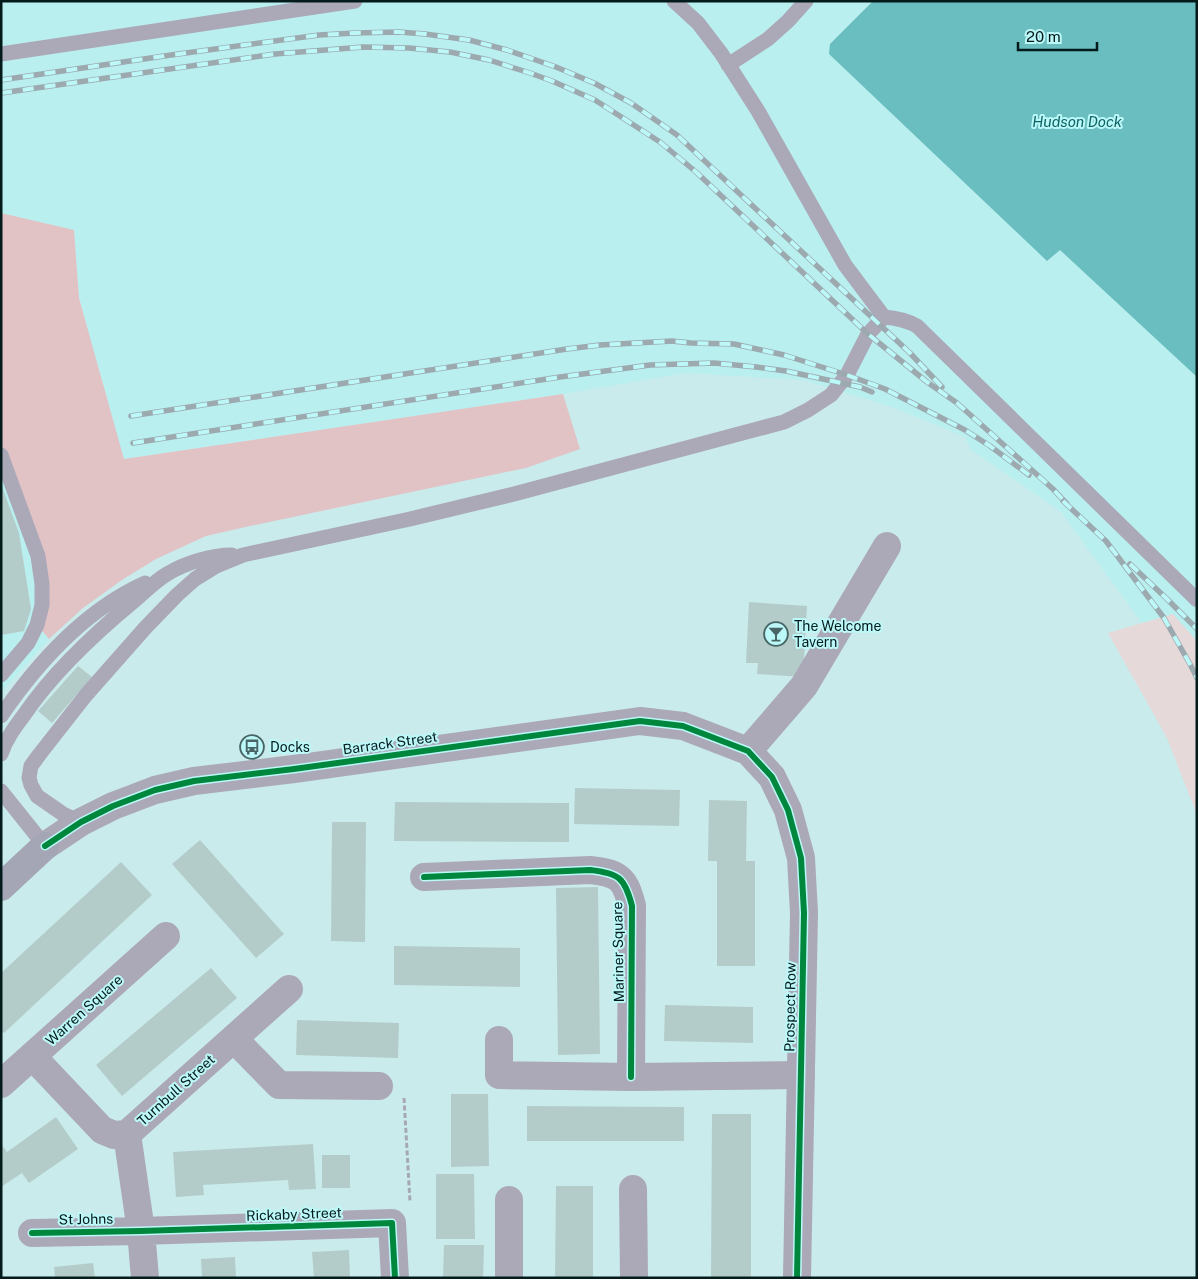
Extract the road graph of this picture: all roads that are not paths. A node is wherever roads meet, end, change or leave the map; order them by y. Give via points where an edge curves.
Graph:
1 (355, 1) edge
2 (674, 1) edge
3 (806, 1) edge
4 (1, 54) edge
5 (728, 65) junction
6 (884, 317) junction
7 (1, 455) edge
8 (887, 546) dead end
9 (243, 555) junction
10 (166, 574) junction
11 (1197, 600) edge
12 (1, 675) edge
13 (1, 716) edge
14 (748, 751) junction
15 (1, 754) edge
16 (1, 791) edge
17 (81, 822) junction
18 (45, 846) junction
19 (424, 877) dead end
20 (1, 887) edge
21 (166, 936) dead end
22 (289, 989) dead end
23 (234, 1039) junction
24 (499, 1040) dead end
25 (32, 1056) junction
26 (801, 1075) junction
27 (631, 1077) junction
28 (1, 1084) edge
29 (379, 1086) road end
30 (127, 1134) junction
31 (633, 1189) dead end
32 (509, 1200) dead end
33 (142, 1231) junction
34 (32, 1233) dead end
35 (145, 1278) edge
36 (395, 1278) edge
37 (509, 1278) edge
38 (634, 1278) edge
39 (797, 1278) edge

1 - 4 lane
2 - 5 lane via 698,23
3 - 5 lane via 768,39
5 - 6 lane via 758,111 845,264
6 - 9 lane via 868,334 848,375 831,395 784,422 514,494
6 - 11 lane via 917,326
7 - 12 lane via 38,556 42,605 28,643
8 - 14 street via 804,686
9 - 10 lane via 212,556
9 - 17 lane via 194,579 177,594 86,695 32,766 29,778 37,796
10 - 13 lane via 116,598 64,639 35,670
10 - 15 lane via 113,618 58,672 14,728
14 - 17 street, Barrack Street via 683,726 640,721 194,782 155,790
14 - 26 street, Prospect Row via 772,777 788,810 800,858 804,913
16 - 18 lane
17 - 18 street, Barrack Street
18 - 20 main road, Barrack Street
19 - 27 street, Mariner Square via 590,870 605,871 619,877 628,890 632,906
21 - 25 street, Warren Square
22 - 23 street, Turnbull Street
23 - 29 street via 279,1086
23 - 30 street, Turnbull Street
24 - 27 street via 499,1075
25 - 28 street, Warren Square
25 - 30 street via 102,1130 114,1135
26 - 27 street
26 - 39 street, Prospect Row
30 - 33 street, Turnbull Street
31 - 38 street
32 - 37 street
33 - 34 street, St Johns
33 - 35 street, Turnbull Street
33 - 36 street, Rickaby Street via 392,1223

